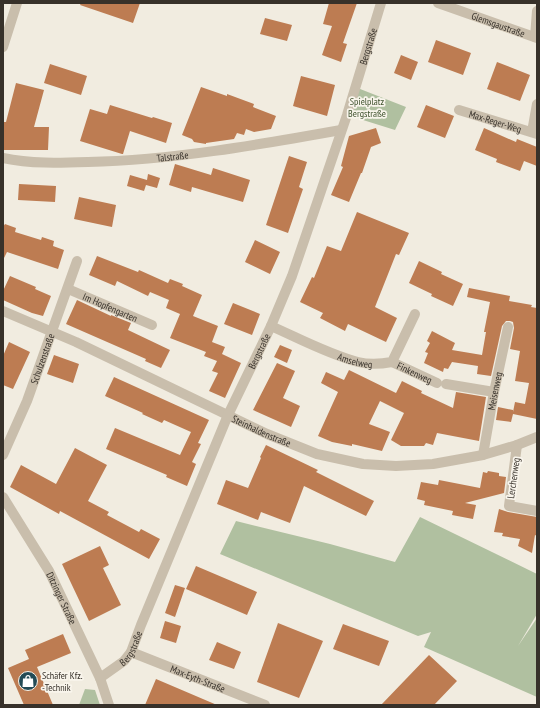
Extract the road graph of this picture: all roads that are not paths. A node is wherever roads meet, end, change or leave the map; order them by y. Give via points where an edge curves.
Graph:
1 (17, 3) edge
2 (381, 3) edge
3 (438, 3) edge
4 (537, 12) edge
5 (536, 37) edge
6 (3, 47) edge
7 (537, 104) edge
8 (459, 110) dead end
9 (341, 130) junction
10 (535, 133) edge
11 (3, 158) edge
12 (77, 261) dead end
13 (68, 289) junction
14 (3, 311) edge
15 (415, 314) dead end
16 (152, 325) dead end
17 (271, 326) junction
18 (508, 327) dead end
19 (52, 333) junction
20 (392, 362) junction
21 (494, 392) junction
22 (228, 415) junction
23 (537, 437) edge
24 (517, 445) junction
25 (3, 455) edge
26 (482, 455) junction
27 (3, 497) edge
28 (537, 512) edge
29 (131, 652) junction
30 (100, 678) junction
31 (109, 705) edge
32 (265, 705) edge

1 - 6 street
2 - 9 street, Bergstraße
3 - 5 street, Glemsgaustraße
4 - 5 street
7 - 10 street, Max-Reger-Weg
8 - 10 street, Max-Reger-Weg
9 - 11 street, Talstraße via 158,158 47,163
9 - 17 street, Bergstraße via 292,276
12 - 13 street, Schulzenstraße
13 - 16 street, Im Hopfengarten
13 - 19 street, Schulzenstraße
14 - 19 street, Steinhaldenstraße
15 - 20 street
17 - 20 street, Amselweg via 342,357 378,364
17 - 22 street, Bergstraße
18 - 21 street, Meisenweg
19 - 22 street, Steinhaldenstraße
19 - 25 street, Schulzenstraße via 27,401
20 - 21 street, Finkenweg via 442,383
21 - 26 street, Meisenweg
22 - 26 street, Steinhaldenstraße via 317,454 363,464 433,464
22 - 29 street, Bergstraße
23 - 24 street, Steinhaldenstraße
24 - 26 street, Steinhaldenstraße
24 - 28 street, Lerchenweg via 509,506
27 - 30 street, Ditzinger Straße via 49,571
29 - 30 street, Bergstraße via 124,661
29 - 32 street, Max-Eyth-Straße
30 - 31 street, Ditzinger Straße

